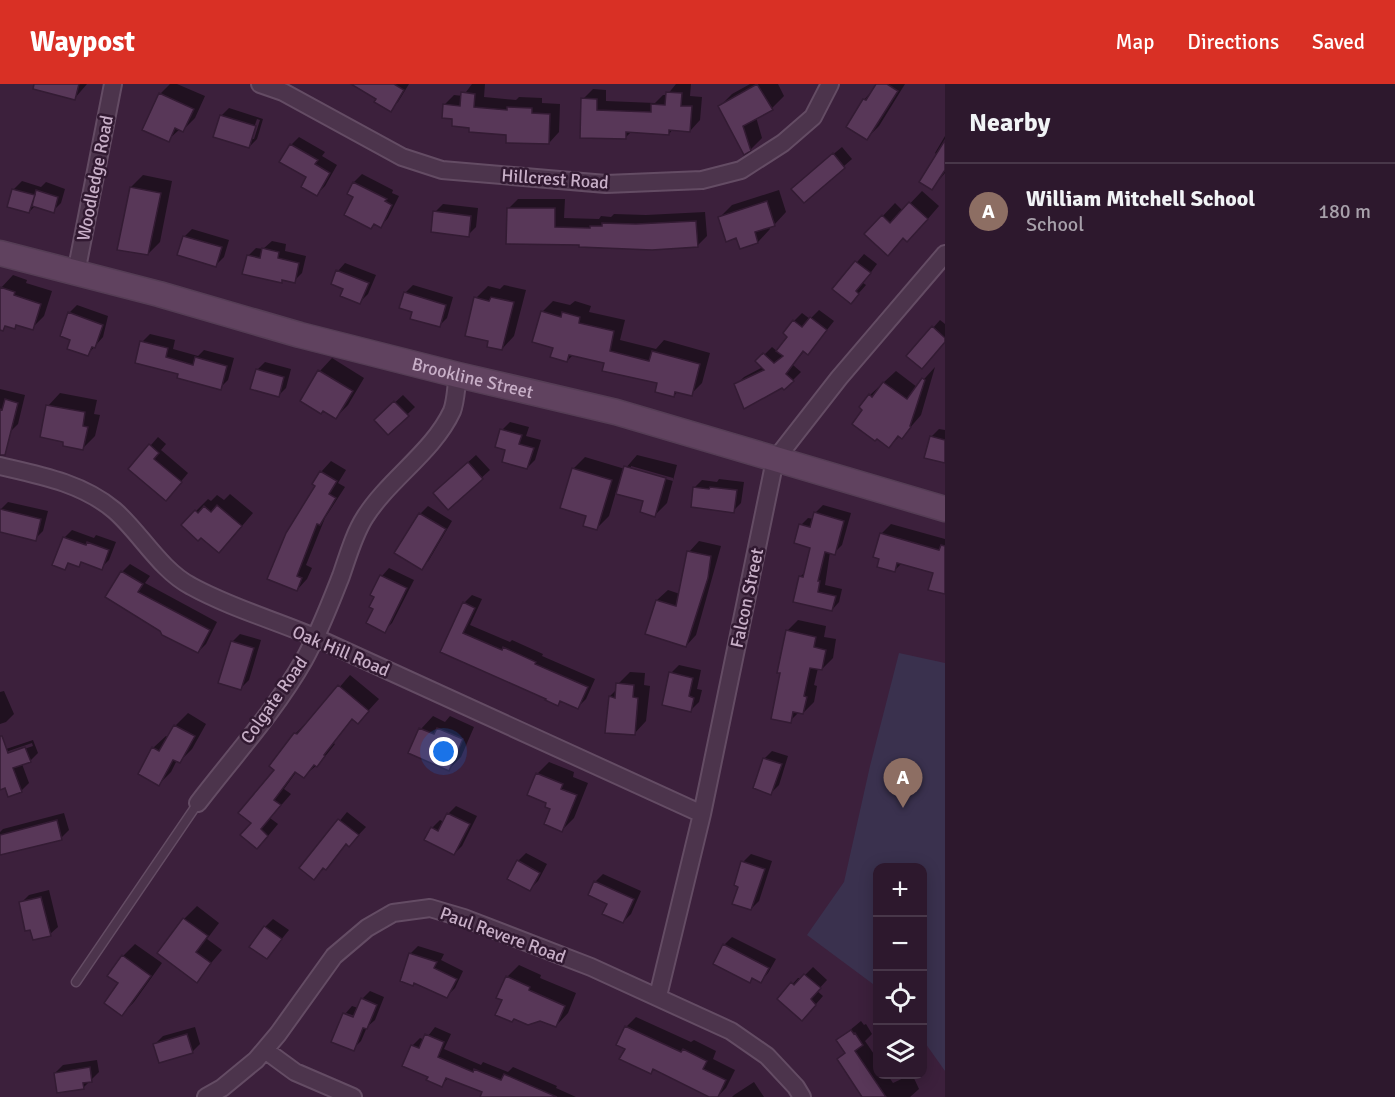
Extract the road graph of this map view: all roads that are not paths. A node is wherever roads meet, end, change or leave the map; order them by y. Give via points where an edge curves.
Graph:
1 (113, 84) edge
2 (260, 84) edge
3 (830, 84) edge
4 (0, 253) edge
5 (945, 254) edge
6 (76, 273) junction
7 (458, 375) junction
8 (775, 460) junction
9 (0, 466) edge
10 (945, 509) edge
11 (315, 638) junction
12 (198, 802) joint
13 (702, 814) junction
14 (76, 982) dead end
15 (658, 996) junction
16 (265, 1050) junction
17 (206, 1097) edge
18 (353, 1097) edge
19 (802, 1097) edge

1 - 6 street, Woodledge Road
2 - 3 street, Hillcrest Road via 283,92 402,157 442,170 606,184 702,180 741,170 783,143 813,117
4 - 6 street, Brookline Street
5 - 8 street, Falcon Street
6 - 7 street, Brookline Street
7 - 8 street, Brookline Street via 616,412
7 - 11 street, Colgate Road via 453,409 442,427 365,517
8 - 10 street, Brookline Street
8 - 13 street, Falcon Street
9 - 11 street, Oak Hill Road via 56,479 82,490 114,510 153,554 188,585 226,605
11 - 12 street, Colgate Road via 274,704
11 - 13 street, Oak Hill Road
12 - 14 lane, Colgate Road
13 - 15 street, Falcon Street
15 - 16 street, Paul Revere Road via 475,922 430,908 393,913 367,928 334,956
15 - 19 street, Paul Revere Road via 731,1031 758,1049
16 - 17 street, Paul Revere Road
16 - 18 street via 295,1072

